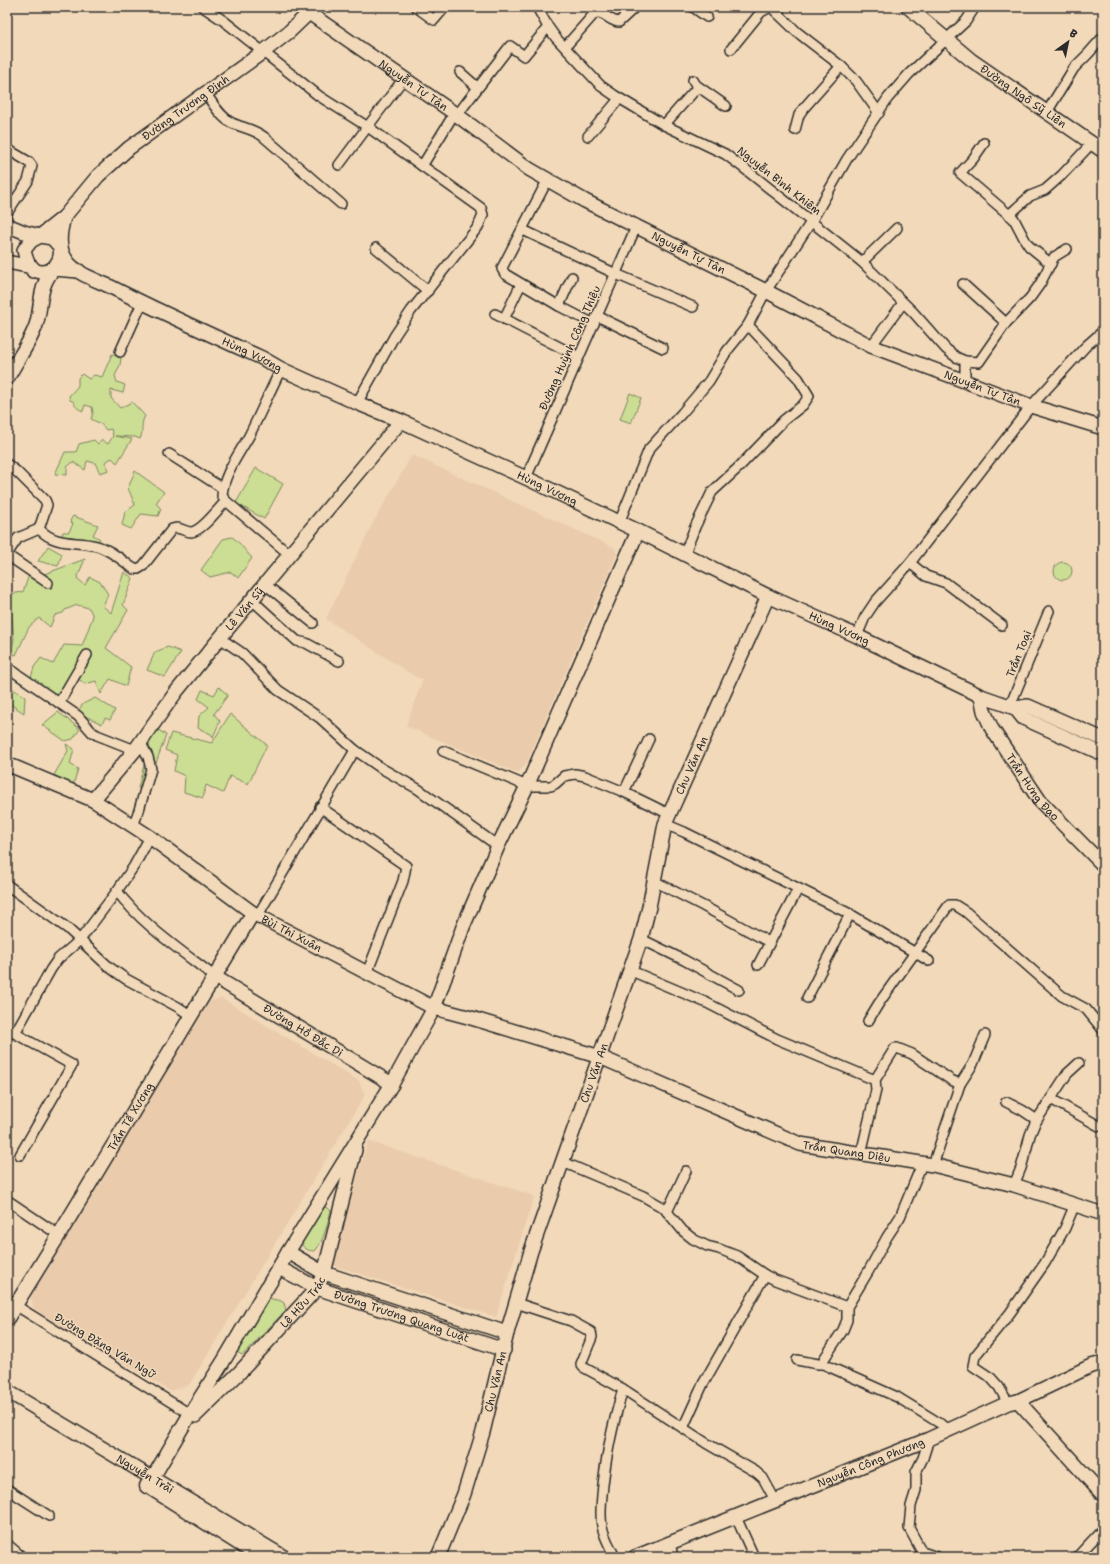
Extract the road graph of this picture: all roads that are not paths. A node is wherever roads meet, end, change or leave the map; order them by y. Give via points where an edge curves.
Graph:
1 (203, 7) edge
2 (416, 7) edge
3 (445, 7) edge
4 (537, 7) edge
5 (635, 7) edge
6 (693, 7) edge
7 (770, 7) edge
8 (908, 7) edge
9 (975, 7) edge
10 (313, 9) edge
11 (707, 17) dead end
12 (548, 27) junction
13 (1103, 36) edge
14 (946, 39) junction
15 (502, 40) dead end
16 (510, 46) junction
17 (565, 47) junction
18 (731, 49) dead end
19 (263, 52) junction
20 (841, 66) junction
21 (460, 72) dead end
22 (404, 78) junction
23 (477, 87) junction
24 (205, 93) junction
25 (619, 99) junction
26 (726, 106) dead end
27 (1047, 112) junction
28 (878, 113) junction
29 (456, 115) junction
30 (664, 125) junction
31 (368, 127) junction
32 (795, 130) dead end
33 (588, 136) dead end
34 (984, 143) dead end
35 (1092, 143) junction
36 (7, 149) edge
37 (1103, 151) edge
38 (339, 165) dead end
39 (422, 166) junction
40 (547, 180) junction
41 (341, 204) dead end
42 (7, 213) edge
43 (1010, 214) junction
44 (64, 217) junction
45 (812, 222) junction
46 (7, 225) edge
47 (636, 227) junction
48 (898, 228) dead end
49 (523, 230) junction
50 (40, 236) junction
51 (60, 247) junction
52 (376, 248) dead end
53 (1067, 249) dead end
54 (24, 250) junction
55 (7, 258) edge
56 (7, 262) edge
57 (862, 262) junction
58 (1051, 264) junction
59 (32, 267) junction
60 (53, 269) junction
61 (79, 271) junction
62 (616, 274) junction
63 (572, 277) dead end
64 (521, 284) junction
65 (963, 284) dead end
66 (428, 291) junction
67 (766, 291) junction
68 (42, 298) junction
69 (142, 303) junction
70 (903, 303) junction
71 (559, 306) junction
72 (693, 307) dead end
73 (495, 314) dead end
74 (504, 319) junction
75 (595, 320) junction
76 (1006, 323) junction
77 (748, 326) junction
78 (1103, 331) edge
79 (871, 346) junction
80 (663, 348) dead end
81 (120, 352) dead end
82 (579, 357) junction
83 (965, 361) junction
84 (281, 369) junction
85 (7, 379) edge
86 (965, 381) junction
87 (357, 403) junction
88 (1031, 406) junction
89 (401, 421) junction
90 (1103, 428) edge
91 (170, 454) dead end
92 (7, 464) edge
93 (526, 478) junction
94 (222, 488) junction
95 (226, 500) junction
96 (619, 523) junction
97 (39, 529) junction
98 (638, 531) junction
99 (7, 554) edge
100 (289, 554) junction
101 (684, 555) junction
102 (910, 563) junction
103 (48, 583) dead end
104 (265, 584) junction
105 (768, 596) junction
106 (251, 599) junction
107 (1049, 611) dead end
108 (314, 623) dead end
109 (1002, 625) dead end
110 (858, 636) junction
111 (220, 638) junction
112 (86, 655) dead end
113 (339, 661) dead end
114 (7, 667) edge
115 (981, 696) junction
116 (59, 703) junction
117 (1012, 707) junction
118 (1083, 737) junction
119 (649, 739) dead end
120 (1103, 739) edge
121 (138, 746) junction
122 (355, 750) junction
123 (442, 751) dead end
124 (1103, 754) edge
125 (7, 764) edge
126 (528, 786) junction
127 (624, 792) junction
128 (93, 800) junction
129 (320, 807) junction
130 (667, 819) junction
131 (133, 826) junction
132 (150, 837) junction
133 (498, 846) junction
134 (1103, 865) edge
135 (654, 881) junction
136 (7, 885) edge
137 (798, 889) junction
138 (117, 891) junction
139 (255, 914) junction
140 (850, 914) junction
141 (641, 939) junction
142 (80, 940) junction
143 (769, 942) junction
144 (916, 952) junction
145 (928, 961) dead end
146 (758, 965) dead end
147 (629, 970) junction
148 (368, 973) junction
149 (215, 977) junction
150 (739, 990) dead end
151 (807, 998) dead end
152 (434, 1008) junction
153 (190, 1015) junction
154 (868, 1021) dead end
155 (1103, 1030) edge
156 (11, 1031) edge
157 (985, 1035) dead end
158 (600, 1057) junction
159 (1079, 1063) dead end
160 (875, 1080) junction
161 (392, 1084) junction
162 (960, 1084) junction
163 (1051, 1099) junction
164 (1006, 1102) dead end
165 (1037, 1120) junction
166 (1099, 1126) dead end
167 (358, 1138) junction
168 (861, 1154) junction
169 (20, 1155) dead end
170 (563, 1162) junction
171 (927, 1164) junction
172 (686, 1171) dead end
173 (1014, 1185) junction
174 (7, 1200) edge
175 (1075, 1204) junction
176 (667, 1212) junction
177 (1103, 1214) edge
178 (59, 1235) junction
179 (288, 1252) junction
180 (279, 1268) junction
181 (324, 1272) junction
182 (765, 1275) junction
183 (317, 1288) junction
184 (11, 1303) edge
185 (516, 1303) junction
186 (847, 1308) junction
187 (7, 1319) edge
188 (507, 1333) junction
189 (504, 1350) junction
190 (798, 1360) dead end
191 (223, 1362) junction
192 (1103, 1363) edge
193 (823, 1364) junction
194 (239, 1373) junction
195 (623, 1389) junction
196 (7, 1391) edge
197 (7, 1401) edge
198 (1013, 1402) junction
199 (190, 1414) junction
200 (683, 1428) junction
201 (182, 1429) junction
202 (949, 1429) junction
203 (929, 1439) junction
204 (149, 1482) junction
205 (7, 1489) edge
206 (1103, 1495) edge
207 (775, 1500) junction
208 (49, 1516) dead end
209 (736, 1517) junction
210 (1103, 1529) edge
211 (670, 1543) junction
212 (7, 1544) edge
213 (922, 1552) junction
214 (22, 1557) edge
215 (260, 1557) edge
216 (284, 1557) edge
217 (438, 1557) edge
218 (615, 1557) edge
219 (635, 1557) edge
220 (673, 1557) edge
221 (754, 1557) edge
222 (914, 1557) edge
223 (937, 1557) edge
224 (1078, 1557) edge

1 - 19 street
2 - 3 street via 434,20
4 - 12 street, Nguyễn Bình Khiêm
5 - 17 street via 619,22 596,13
6 - 11 street
7 - 18 street via 761,12
7 - 20 street
8 - 14 street, Đường Ngô Sỹ Liên
9 - 14 street via 966,21
10 - 19 street, Đường Trương Định via 290,32
10 - 22 street, Nguyễn Tự Tân
12 - 16 street via 524,56
12 - 17 street, Nguyễn Bình Khiêm
13 - 27 street via 1074,68
14 - 27 street, Đường Ngô Sỹ Liên via 992,75
14 - 28 street via 909,74
15 - 16 street
16 - 23 street
17 - 25 street, Nguyễn Bình Khiêm via 601,86
19 - 24 street, Đường Trương Định
19 - 31 street via 319,96
20 - 28 street via 856,81
20 - 32 street via 803,109
21 - 23 street
22 - 29 street, Nguyễn Tự Tân
22 - 31 street
23 - 29 street
24 - 41 street via 227,120 256,131
24 - 44 street, Đường Trương Định via 129,148 98,176
25 - 30 street, Nguyễn Bình Khiêm
25 - 33 street
26 - 30 street via 695,82 696,89
27 - 35 street, Đường Ngô Sỹ Liên
28 - 45 street via 847,159
29 - 39 street
29 - 40 street, Nguyễn Tự Tân
30 - 45 street, Nguyễn Bình Khiêm via 725,154
31 - 38 street
31 - 39 street
34 - 43 street via 960,173
35 - 37 street, Đường Ngô Sỹ Liên
35 - 43 street via 1045,190 1030,196
36 - 42 street via 32,166 28,181
39 - 66 street via 481,208 483,215 478,227
40 - 47 street, Nguyễn Tự Tân
40 - 49 street
43 - 58 street via 1029,246
44 - 50 street, Đường Trương Định
44 - 51 street, Đường Trương Định
45 - 57 street, Nguyễn Bình Khiêm
45 - 67 street
46 - 50 street
46 - 54 street
47 - 62 street, Đường Huỳnh Công Thiệu
47 - 67 street, Nguyễn Tự Tân
48 - 57 street
49 - 62 street
49 - 64 street via 502,269 505,274
50 - 51 street via 52,238
50 - 54 street via 30,241
51 - 60 street via 60,259
51 - 61 street via 67,261
52 - 66 street
53 - 58 street via 1054,257
54 - 55 street
54 - 59 street
56 - 59 street
57 - 70 street, Nguyễn Bình Khiêm
58 - 76 street via 1030,298
59 - 60 street via 42,271
59 - 68 street
60 - 61 street
60 - 68 street via 45,284
61 - 69 street, Hùng Vương
62 - 72 street
62 - 75 street, Đường Huỳnh Công Thiệu
63 - 71 street
64 - 71 street
64 - 74 street
65 - 76 street
66 - 87 street via 395,335
67 - 77 street
67 - 79 street, Nguyễn Tự Tân
68 - 85 street via 40,315 33,334
69 - 81 street
69 - 84 street, Hùng Vương
70 - 79 street
70 - 83 street, Nguyễn Bình Khiêm via 946,349
71 - 75 street
73 - 74 street
74 - 82 street
75 - 80 street
75 - 82 street, Đường Huỳnh Công Thiệu
76 - 83 street via 979,362
77 - 96 street via 727,351 709,381 649,449
77 - 101 street via 798,378 809,396 803,405 784,420 712,492
78 - 88 street
79 - 86 street, Nguyễn Tự Tân
82 - 93 street, Đường Huỳnh Công Thiệu
83 - 86 street
84 - 87 street, Hùng Vương
84 - 94 street
86 - 88 street, Nguyễn Tự Tân
87 - 89 street, Hùng Vương
88 - 90 street, Nguyễn Tự Tân
88 - 102 street
89 - 93 street, Hùng Vương
89 - 100 street, Lê Văn Sỹ
91 - 94 street
92 - 97 street via 45,500 47,505
93 - 96 street, Hùng Vương
94 - 95 street via 222,496
95 - 97 street via 196,531 172,529 138,569 99,547 60,541
95 - 100 street
96 - 98 street, Hùng Vương
97 - 99 street via 18,538
98 - 101 street, Hùng Vương
98 - 126 street, Lê Hữu Trác
99 - 103 street
100 - 104 street, Lê Văn Sỹ
101 - 105 street, Hùng Vương
102 - 109 street via 926,576 946,583
102 - 110 street via 876,602
104 - 106 street, Lê Văn Sỹ
104 - 108 street
105 - 110 street, Hùng Vương
105 - 130 street, Chu Văn An
106 - 111 street, Lê Văn Sỹ
106 - 113 street via 297,641 306,643
107 - 117 street, Trần Toại
110 - 115 street, Hùng Vương
111 - 121 street, Lê Văn Sỹ via 176,692
111 - 122 street via 242,653 278,690 320,718
112 - 116 street
114 - 116 street
115 - 117 street, Hùng Vương
115 - 134 street, Trần Hưng Đạo via 992,729 1040,801
116 - 121 street via 78,716 97,735
117 - 118 street, Hùng Vương via 1028,706
118 - 120 street, Hùng Vương
118 - 124 street, Hùng Vương
119 - 127 street
121 - 128 street, Lê Văn Sỹ
121 - 131 street via 148,757 151,769
122 - 129 street
122 - 133 street via 418,789
123 - 126 street
125 - 128 street, Bùi Thị Xuân
126 - 127 street via 551,786 564,776 575,774
126 - 133 street, Lê Hữu Trác
127 - 130 street
128 - 131 street, Bùi Thị Xuân
129 - 139 street
129 - 148 street via 406,866 403,881
130 - 135 street, Chu Văn An
130 - 137 street via 684,832
131 - 132 street, Bùi Thị Xuân
132 - 138 street
132 - 139 street, Bùi Thị Xuân
133 - 152 street, Lê Hữu Trác
135 - 141 street, Chu Văn An
135 - 143 street
136 - 142 street
137 - 140 street
137 - 143 street
138 - 142 street
138 - 149 street via 132,909 166,939
139 - 148 street, Bùi Thị Xuân
139 - 149 street, Trần Tế Xương
140 - 144 street
140 - 151 street
141 - 147 street, Chu Văn An
141 - 150 street
142 - 153 street via 126,979
142 - 156 street via 58,959
143 - 146 street
144 - 145 street
144 - 154 street via 878,1003
144 - 155 street via 949,905 955,904 1062,996 1086,1010
147 - 158 street, Chu Văn An
147 - 160 street via 707,1003 777,1039
148 - 152 street, Bùi Thị Xuân
149 - 153 street, Trần Tế Xương
149 - 161 street, Đường Hồ Đắc Di
152 - 158 street, Bùi Thị Xuân
152 - 161 street, Lê Hữu Trác
153 - 178 street, Trần Tế Xương
156 - 169 street via 72,1065
157 - 162 street via 973,1064
158 - 168 street, Trần Quang Diệu via 800,1144
158 - 170 street, Chu Văn An
159 - 163 street via 1067,1074
160 - 162 street via 894,1048 897,1048 912,1054
160 - 168 street via 876,1090
161 - 167 street, Lê Hữu Trác
162 - 171 street
163 - 165 street
163 - 166 street
164 - 165 street
165 - 173 street
167 - 179 street, Lê Hữu Trác
167 - 181 street, Lê Hữu Trác
168 - 171 street, Trần Quang Diệu
170 - 176 street via 643,1196
170 - 185 street, Chu Văn An via 531,1251
171 - 173 street, Trần Quang Diệu
171 - 186 street via 900,1217
172 - 176 street
173 - 175 street, Trần Quang Diệu
174 - 178 street
175 - 177 street, Trần Quang Diệu
175 - 198 street via 1045,1264 975,1356 973,1366 991,1378
176 - 182 street via 693,1239 737,1256
178 - 184 street, Trần Tế Xương
179 - 180 street, Lê Hữu Trác
179 - 181 street, Đường Trương Quang Luật
180 - 183 street, Đường Trương Quang Luật
180 - 191 street, Lê Hữu Trác
181 - 183 street, Lê Hữu Trác
181 - 188 street, Đường Trương Quang Luật
182 - 186 street
182 - 200 street via 703,1384
183 - 189 street, Đường Trương Quang Luật
183 - 194 street, Lê Hữu Trác
184 - 187 street, Trần Tế Xương
184 - 199 street, Đường Đặng Văn Ngữ
185 - 188 street, Chu Văn An
185 - 195 street via 571,1321 591,1332 592,1337 581,1364
186 - 193 street via 847,1320 843,1330
188 - 189 street, Chu Văn An
189 - 217 street, Chu Văn An via 468,1481
190 - 193 street
191 - 194 street
191 - 199 street, Lê Hữu Trác
192 - 198 street, Nguyễn Công Phương via 1091,1366
193 - 202 street via 897,1397
194 - 201 street, Lê Hữu Trác
195 - 200 street
195 - 218 street via 613,1423 603,1483 601,1514 602,1527
196 - 204 street, Nguyễn Trãi
197 - 204 street, Nguyễn Trãi
198 - 202 street, Nguyễn Công Phương
198 - 206 street
199 - 201 street, Lê Hữu Trác
200 - 207 street via 756,1472 763,1478
201 - 204 street, Lê Hữu Trác
202 - 203 street, Nguyễn Công Phương
203 - 207 street, Nguyễn Công Phương
203 - 213 street via 916,1472 916,1490 911,1506 909,1528
204 - 215 street, Nguyễn Trãi
204 - 216 street, Nguyễn Trãi
205 - 208 street
207 - 209 street, Nguyễn Công Phương
209 - 211 street, Nguyễn Công Phương
209 - 221 street
210 - 224 street
211 - 219 street, Nguyễn Công Phương
211 - 220 street
212 - 214 street
213 - 222 street
213 - 223 street

